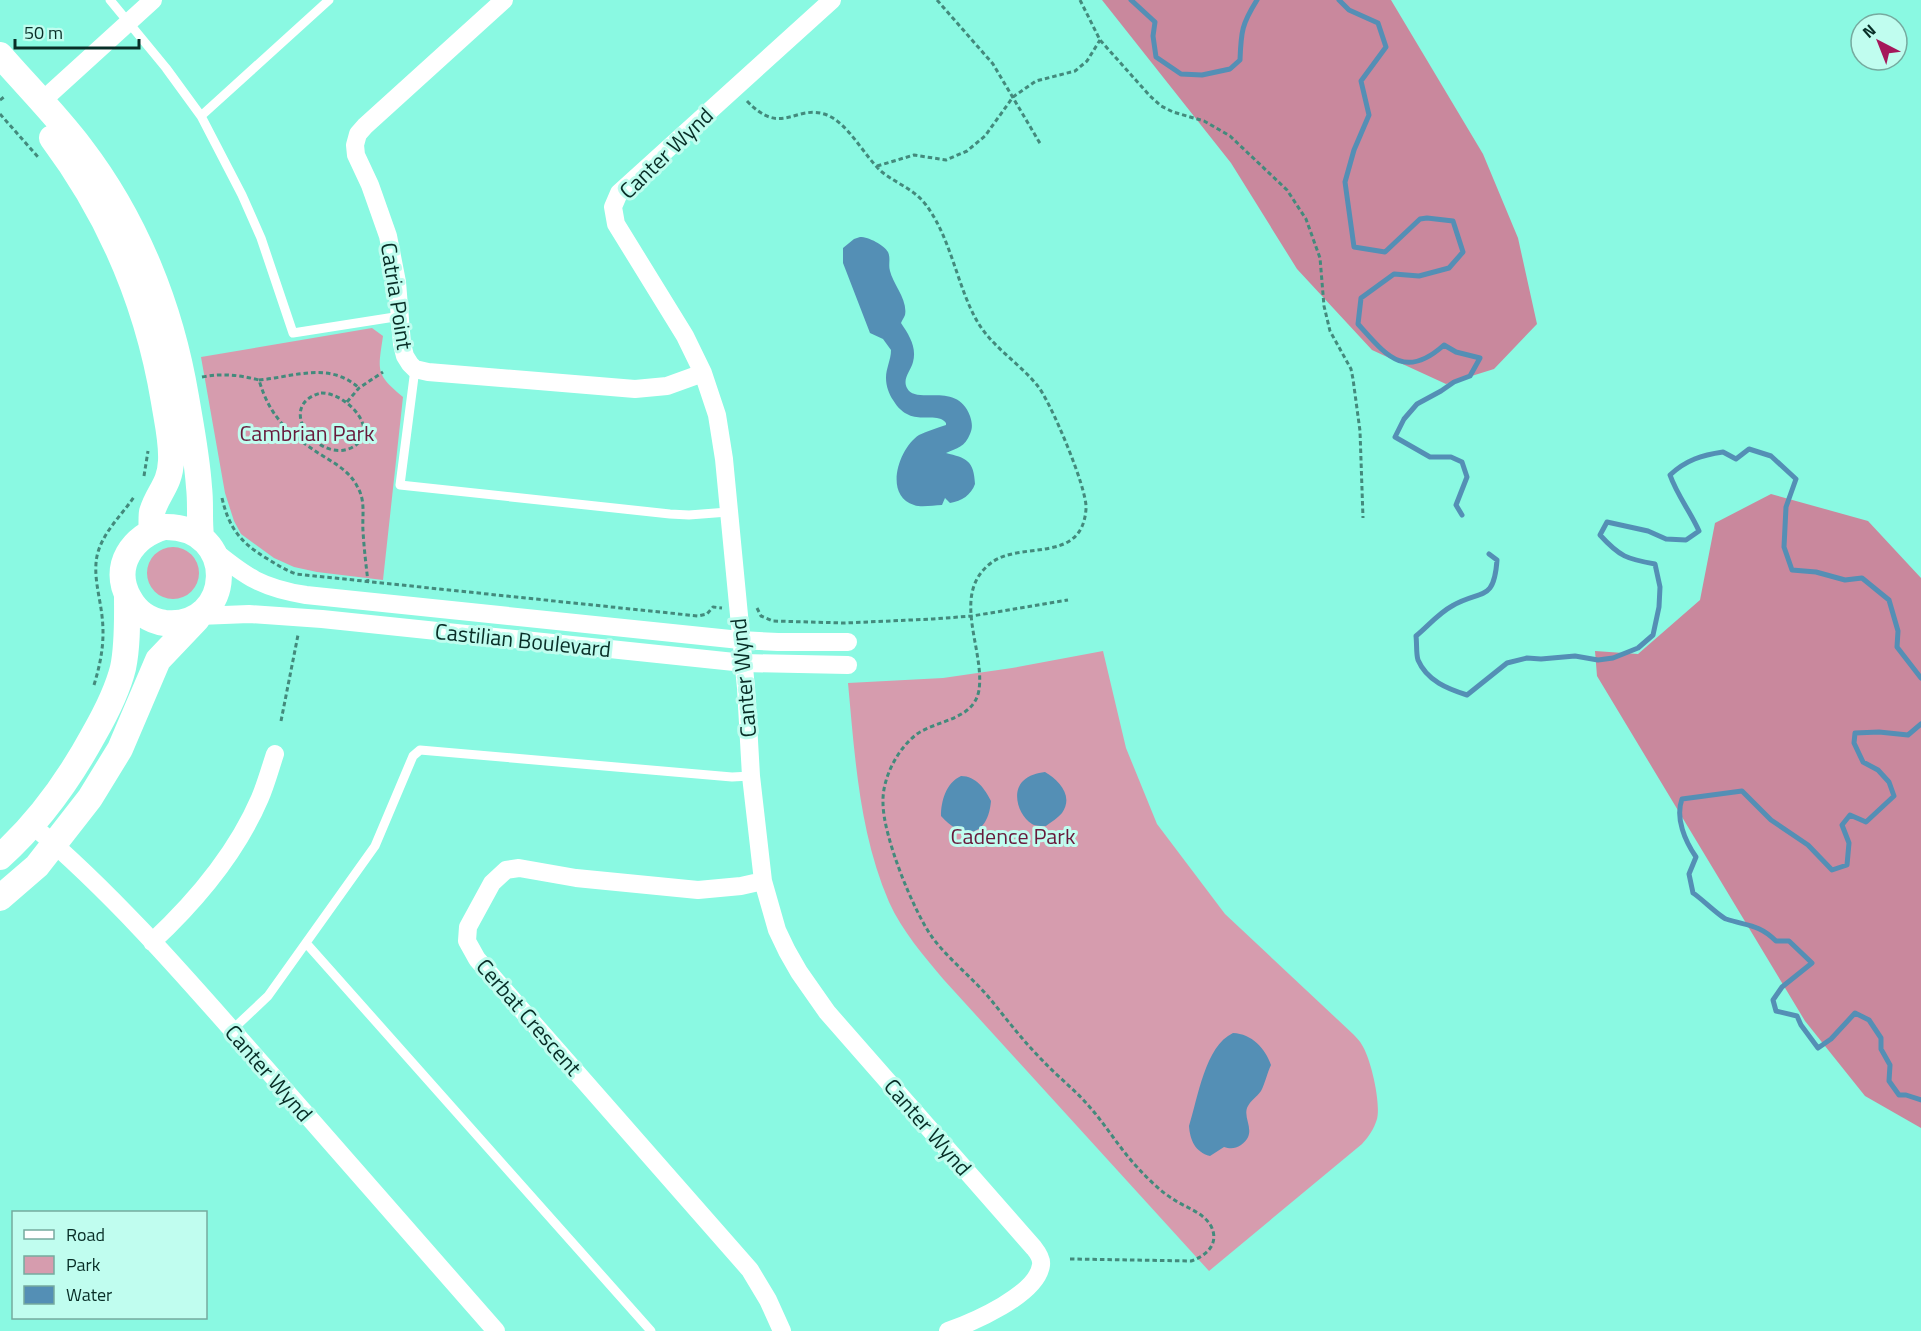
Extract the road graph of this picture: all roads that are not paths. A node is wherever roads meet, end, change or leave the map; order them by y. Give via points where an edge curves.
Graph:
1 (110, 0) edge
2 (153, 0) edge
3 (329, 0) edge
4 (504, 0) edge
5 (832, 0) edge
6 (129, 21) junction
7 (0, 55) edge
8 (2, 88) edge
9 (35, 106) junction
10 (201, 116) junction
11 (401, 316) junction
12 (415, 369) junction
13 (703, 373) junction
14 (729, 512) junction
15 (151, 531) junction
16 (207, 543) junction
17 (127, 594) junction
18 (198, 618) junction
19 (740, 640) junction
20 (848, 642) dead end
21 (744, 663) junction
22 (848, 665) dead end
23 (275, 754) dead end
24 (751, 776) junction
25 (32, 825) junction
26 (55, 844) junction
27 (0, 857) edge
28 (763, 881) junction
29 (0, 898) edge
30 (152, 942) junction
31 (306, 943) junction
32 (232, 1030) junction
33 (496, 1331) edge
34 (651, 1331) edge
35 (782, 1331) edge
36 (948, 1331) edge

1 - 6 lane
2 - 6 street
3 - 10 lane
4 - 11 street, Catria Point via 358,134 356,155 388,236
5 - 13 street, Canter Wynd via 624,188 613,207 616,224 677,320
6 - 9 street
6 - 10 lane
7 - 9 street
8 - 9 street
9 - 15 street via 106,221 147,324 161,382 171,465 152,477
9 - 16 street via 82,149 112,193 157,286 210,489 199,520
10 - 11 lane via 261,238 293,333
11 - 12 street, Catria Point via 405,356
12 - 13 street, Catria Point via 635,389 667,386
12 - 14 lane via 400,485 670,514
13 - 14 street, Canter Wynd via 721,434
14 - 19 street, Canter Wynd
15 - 16 street via 177,527 190,530
15 - 17 street via 128,552 123,573
16 - 18 street via 218,560 219,584
16 - 19 street, Castilian Boulevard via 259,583 290,592
17 - 18 street via 150,619 173,623
17 - 25 street via 123,666 114,698 78,764
18 - 21 street, Castilian Boulevard via 249,614 311,619
18 - 26 street via 158,660 112,765
19 - 20 street, Castilian Boulevard
19 - 21 street, Canter Wynd
21 - 22 street, Castilian Boulevard
21 - 24 street, Canter Wynd
23 - 30 street via 253,813 224,862 196,898
24 - 28 street, Canter Wynd
24 - 31 lane via 420,750 413,756 375,846
25 - 26 street, Canter Wynd
25 - 27 street
26 - 29 street via 37,866
26 - 30 street, Canter Wynd
28 - 35 street, Cerbat Crescent via 698,890 587,880 513,868 492,883 468,927 467,941 477,959 750,1270
28 - 36 street, Canter Wynd via 777,930 822,1005 1041,1260 1037,1276 1023,1292
30 - 32 street, Canter Wynd
31 - 32 lane via 268,996
31 - 34 lane
32 - 33 street, Canter Wynd

